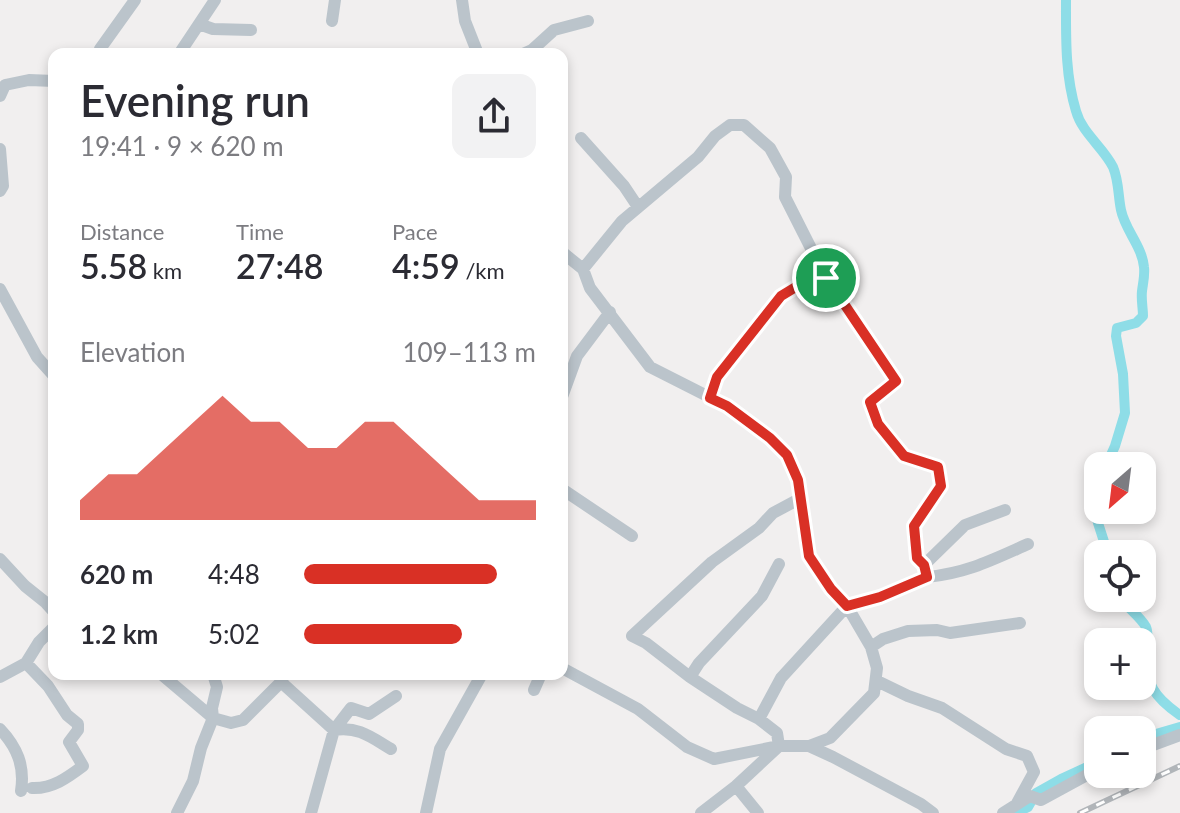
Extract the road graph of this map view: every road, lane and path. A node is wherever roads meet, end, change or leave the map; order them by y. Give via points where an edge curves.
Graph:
1 (135, 0) edge
2 (215, 0) edge
3 (335, 0) edge
4 (462, 0) edge
5 (332, 21) dead end
6 (588, 21) dead end
7 (199, 24) junction
8 (251, 30) dead end
9 (101, 48) edge
10 (183, 48) edge
11 (476, 48) edge
12 (534, 48) edge
13 (48, 81) edge
14 (0, 96) edge
15 (581, 138) dead end
16 (0, 149) edge
17 (0, 191) edge
18 (638, 207) junction
19 (568, 257) edge
20 (583, 269) junction
21 (824, 274) junction
22 (0, 289) edge
23 (610, 312) junction
24 (48, 369) edge
25 (568, 381) edge
26 (710, 398) junction
27 (568, 493) edge
28 (801, 498) junction
29 (1005, 510) dead end
30 (632, 536) dead end
31 (1028, 544) dead end
32 (0, 559) edge
33 (779, 564) dead end
34 (926, 571) junction
35 (48, 605) edge
36 (847, 606) junction
37 (1020, 623) dead end
38 (48, 633) edge
39 (871, 647) junction
40 (26, 663) junction
41 (568, 671) edge
42 (0, 677) edge
43 (690, 677) junction
44 (168, 680) edge
45 (215, 680) edge
46 (281, 680) edge
47 (285, 680) edge
48 (479, 680) edge
49 (538, 680) edge
50 (877, 681) junction
51 (534, 690) dead end
52 (396, 696) dead end
53 (213, 718) junction
54 (759, 719) junction
55 (0, 729) edge
56 (334, 730) junction
57 (1180, 735) edge
58 (1156, 744) edge
59 (779, 746) junction
60 (809, 746) junction
61 (391, 749) dead end
62 (1084, 775) edge
63 (736, 786) junction
64 (1016, 805) junction
65 (177, 813) edge
66 (311, 813) edge
67 (426, 813) edge
68 (701, 813) edge
69 (758, 813) edge
70 (933, 813) edge
71 (1003, 813) edge

1 - 9 street
2 - 7 street
3 - 5 street
4 - 11 street
6 - 12 street via 554,30
7 - 8 street
7 - 10 street
13 - 14 street via 5,85
15 - 18 street
16 - 17 street
18 - 20 street
18 - 21 street via 722,130 744,125 770,148 786,177 785,197
19 - 20 street
20 - 23 street via 590,288
21 - 26 street via 781,296 717,377
21 - 34 street via 896,381 870,402 878,424 904,456 938,467 941,486 914,526 917,558
22 - 24 street
23 - 25 street via 577,356
23 - 26 street via 650,367
26 - 28 street via 787,455
27 - 30 street
28 - 36 street via 809,556
28 - 43 street via 773,513 712,562 632,636
29 - 34 street via 965,525
31 - 34 street via 973,569 946,575
32 - 35 street
33 - 43 street via 762,596
34 - 36 street via 880,597
36 - 39 street
36 - 54 street via 781,678
37 - 39 street via 950,633 908,631
38 - 40 street
39 - 50 street
40 - 42 street
40 - 55 street via 78,724 69,742 83,766 63,781 26,789 20,758
41 - 59 street via 714,759
43 - 54 street
44 - 53 street
45 - 53 street
46 - 53 street via 243,720
47 - 56 street
48 - 67 street via 440,749
49 - 51 street
50 - 60 street via 874,693 830,738
50 - 64 street via 942,708 1006,749 1027,756 1034,772
52 - 56 street via 369,714 351,708
53 - 65 street
54 - 59 street via 777,733
56 - 61 street via 366,733
56 - 66 street
57 - 58 street
59 - 60 street
59 - 63 street
60 - 70 street
62 - 64 street
63 - 68 street
63 - 69 street
64 - 71 street

